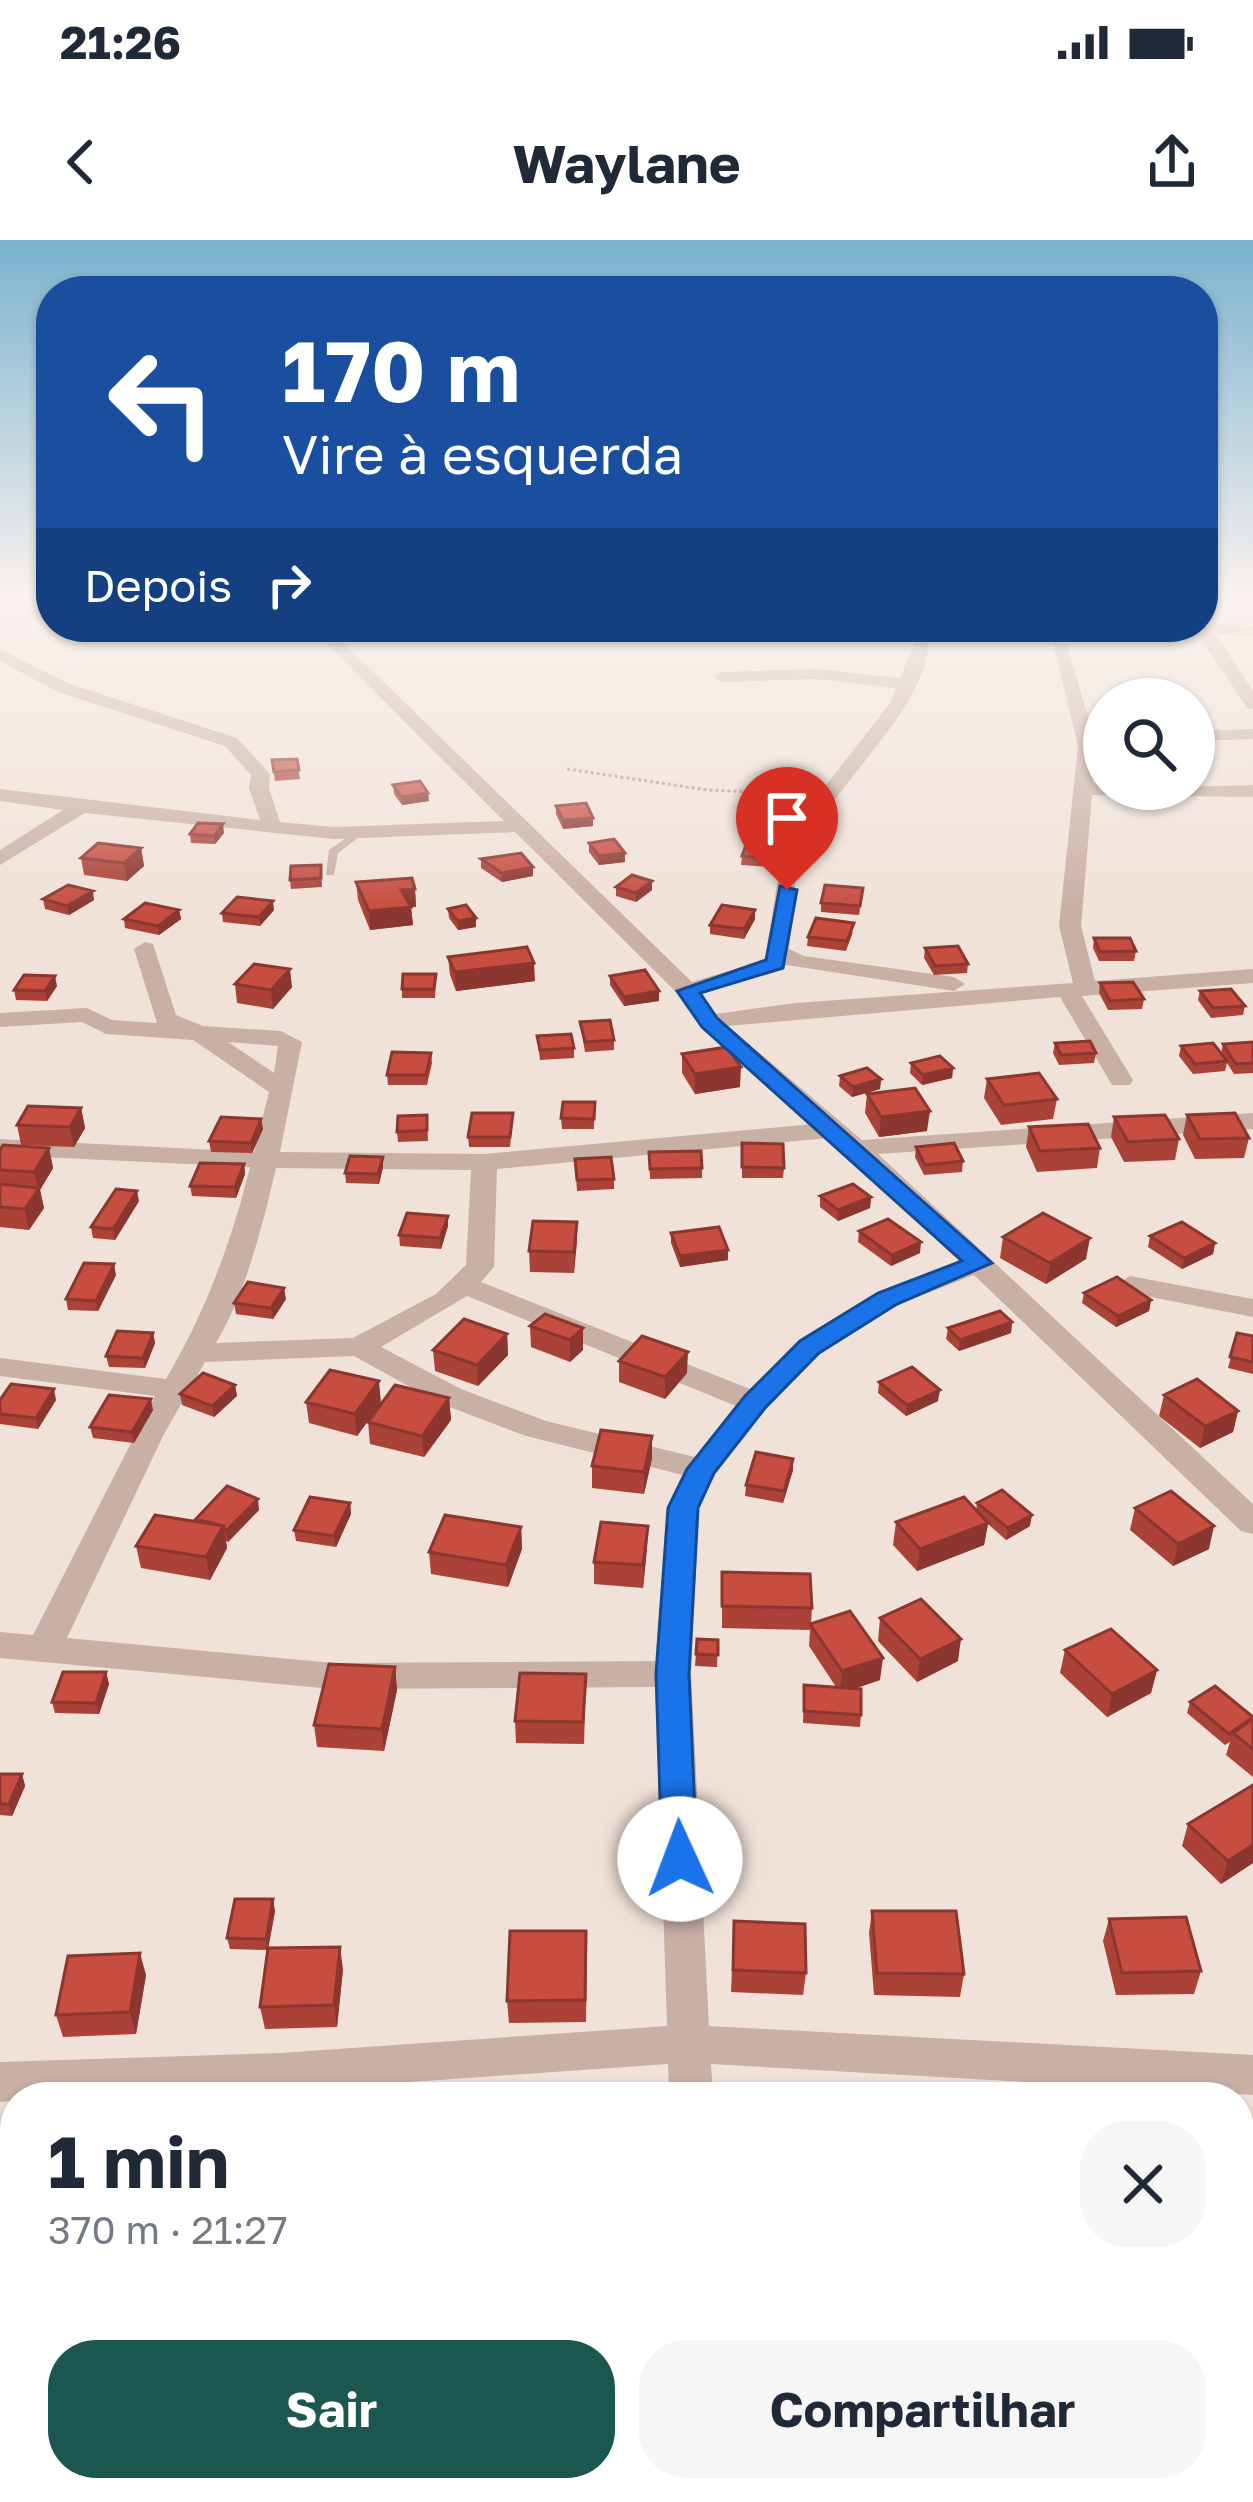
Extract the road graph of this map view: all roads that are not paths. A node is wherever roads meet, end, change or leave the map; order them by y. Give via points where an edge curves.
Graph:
1 (103, 701) edge
2 (392, 701) edge
3 (896, 701) edge
4 (1253, 734) edge
5 (1215, 735) edge
6 (1083, 786) edge
7 (1082, 789) junction
8 (1253, 791) edge
9 (0, 795) edge
10 (81, 807) junction
11 (272, 826) junction
12 (519, 826) junction
13 (359, 832) junction
14 (0, 859) edge
15 (330, 873) dead end
16 (145, 949) dead end
17 (778, 952) junction
18 (1253, 976) edge
19 (1075, 987) junction
20 (688, 991) junction
21 (1020, 992) junction
22 (0, 1020) edge
23 (709, 1022) junction
24 (199, 1033) junction
25 (1121, 1080) dead end
26 (283, 1090) junction
27 (1253, 1121) edge
28 (834, 1130) junction
29 (0, 1147) edge
30 (856, 1148) junction
31 (266, 1160) junction
32 (484, 1162) junction
33 (980, 1263) junction
34 (466, 1286) junction
35 (1130, 1286) edge
36 (1253, 1308) edge
37 (359, 1347) junction
38 (196, 1353) junction
39 (0, 1367) edge
40 (172, 1389) junction
41 (755, 1402) junction
42 (702, 1469) junction
43 (1253, 1523) edge
44 (0, 1645) edge
45 (43, 1651) junction
46 (673, 1674) junction
47 (686, 2044) junction
48 (1253, 2075) edge
49 (0, 2082) edge
50 (690, 2082) edge

1 - 11 street via 231,742 261,774
2 - 12 street
3 - 17 street via 792,854
4 - 5 street
6 - 7 street
7 - 8 street
7 - 19 street via 1070,926
9 - 10 street
10 - 11 street
10 - 14 street
11 - 13 street
12 - 13 street
12 - 20 street
13 - 15 lane via 333,852
16 - 24 street via 166,1019
17 - 20 street via 765,971
17 - 21 street via 799,962
18 - 19 street
19 - 21 street
19 - 25 street
20 - 23 street
21 - 23 street
22 - 24 street via 87,1015 106,1028
23 - 28 street
24 - 26 street
24 - 26 street via 290,1042
26 - 31 street
27 - 30 street
28 - 30 street
28 - 32 street
29 - 31 street
30 - 33 street
31 - 32 street
31 - 38 street via 249,1226
32 - 34 street via 480,1268
33 - 41 street via 848,1323 810,1347
33 - 43 street
34 - 37 street
34 - 41 street
35 - 36 street
37 - 38 street
37 - 42 street via 450,1396 537,1429
38 - 40 street
39 - 40 street
40 - 45 street
41 - 42 street
42 - 46 street via 683,1508
44 - 45 street
45 - 46 street via 332,1676
46 - 47 street
47 - 48 street
47 - 49 street
47 - 50 street

